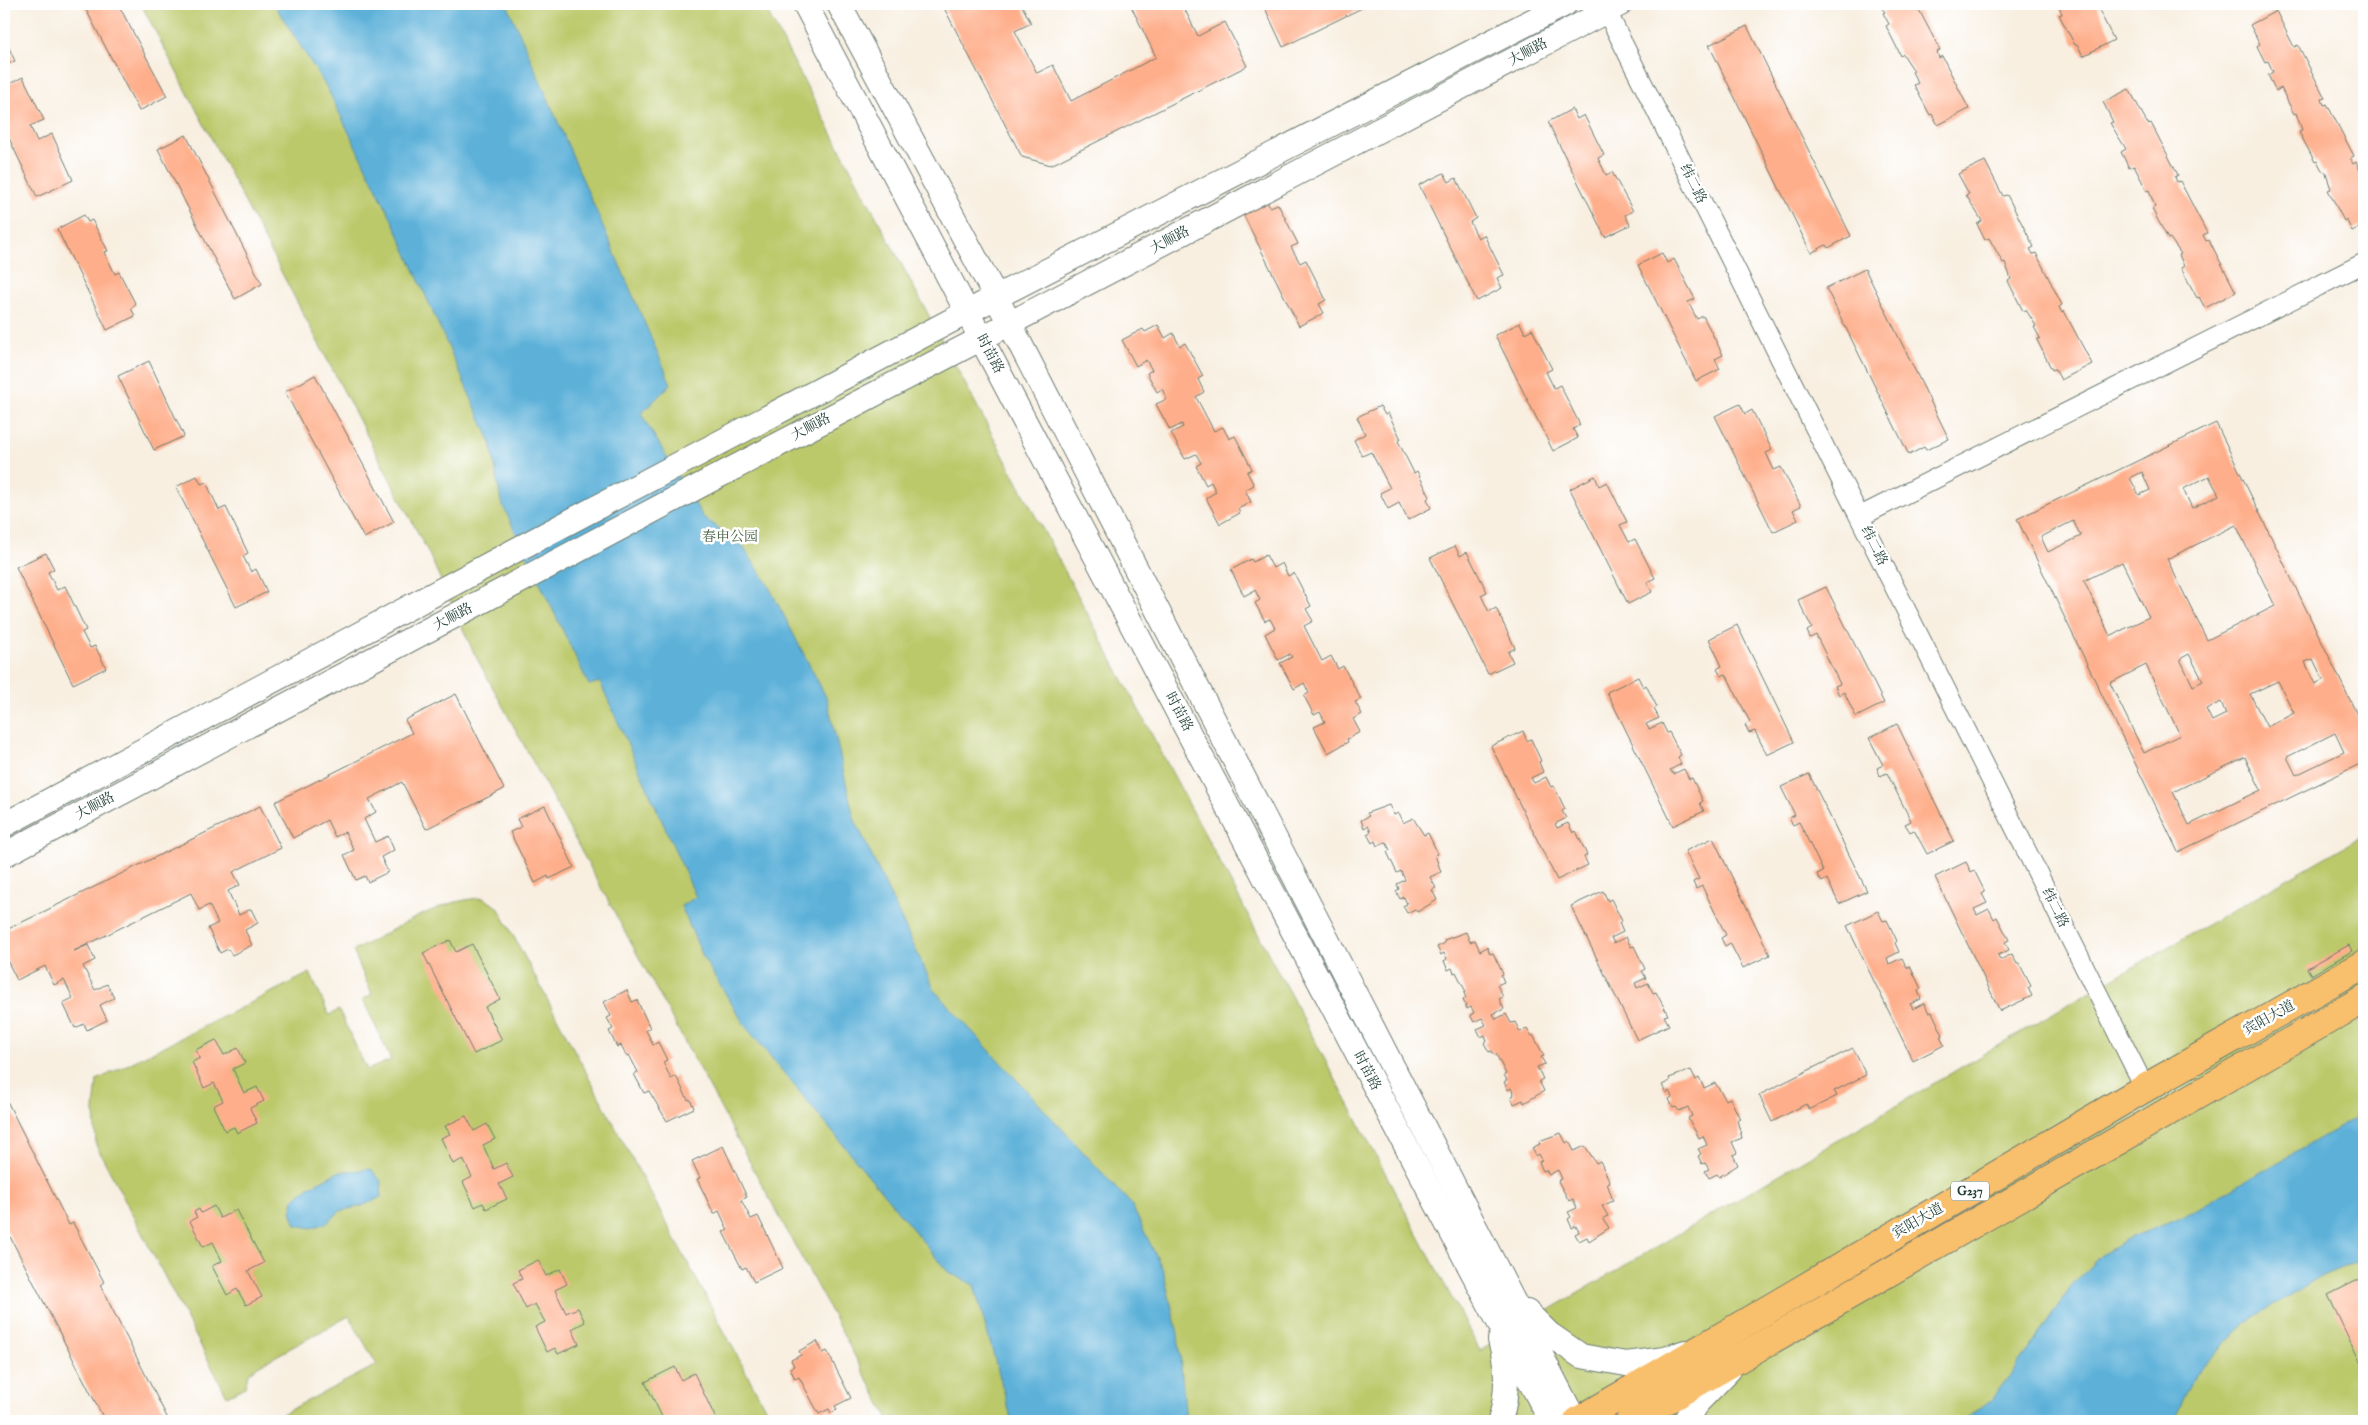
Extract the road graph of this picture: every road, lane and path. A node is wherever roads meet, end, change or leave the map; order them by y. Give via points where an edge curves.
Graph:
1 (805, 4) edge
2 (839, 4) edge
3 (1565, 4) edge
4 (1610, 6) edge
5 (2364, 263) edge
6 (996, 298) junction
7 (969, 312) junction
8 (982, 338) junction
9 (1869, 512) dead end
10 (4, 825) edge
11 (4, 855) edge
12 (2364, 964) edge
13 (2364, 999) edge
14 (2145, 1088) junction
15 (1495, 1290) junction
16 (1717, 1340) junction
17 (1744, 1356) junction
18 (1500, 1421) edge
19 (1552, 1421) edge
20 (1576, 1421) edge
21 (1630, 1421) edge
22 (1684, 1421) edge

1 - 7 street, 时苗路
2 - 6 street, 时苗路
3 - 6 street, 大顺路
4 - 8 street, 大顺路
4 - 14 street, 纬二路
5 - 9 street
6 - 7 street, 大顺路
6 - 15 street, 时苗路
7 - 8 street, 时苗路
7 - 10 street, 大顺路 via 514,550
8 - 11 street, 大顺路
8 - 15 street, 时苗路
12 - 14 highway, 宾阳大道 / G237
13 - 17 highway, G237
14 - 16 highway, 宾阳大道 / G237
15 - 16 street via 1581,1356 1626,1364 1665,1359
15 - 18 street via 1506,1361 1505,1404
15 - 19 street, 时苗路
15 - 20 street, 时苗路
16 - 20 highway, 宾阳大道 / G237
17 - 21 highway, G237
17 - 22 street via 1696,1404

